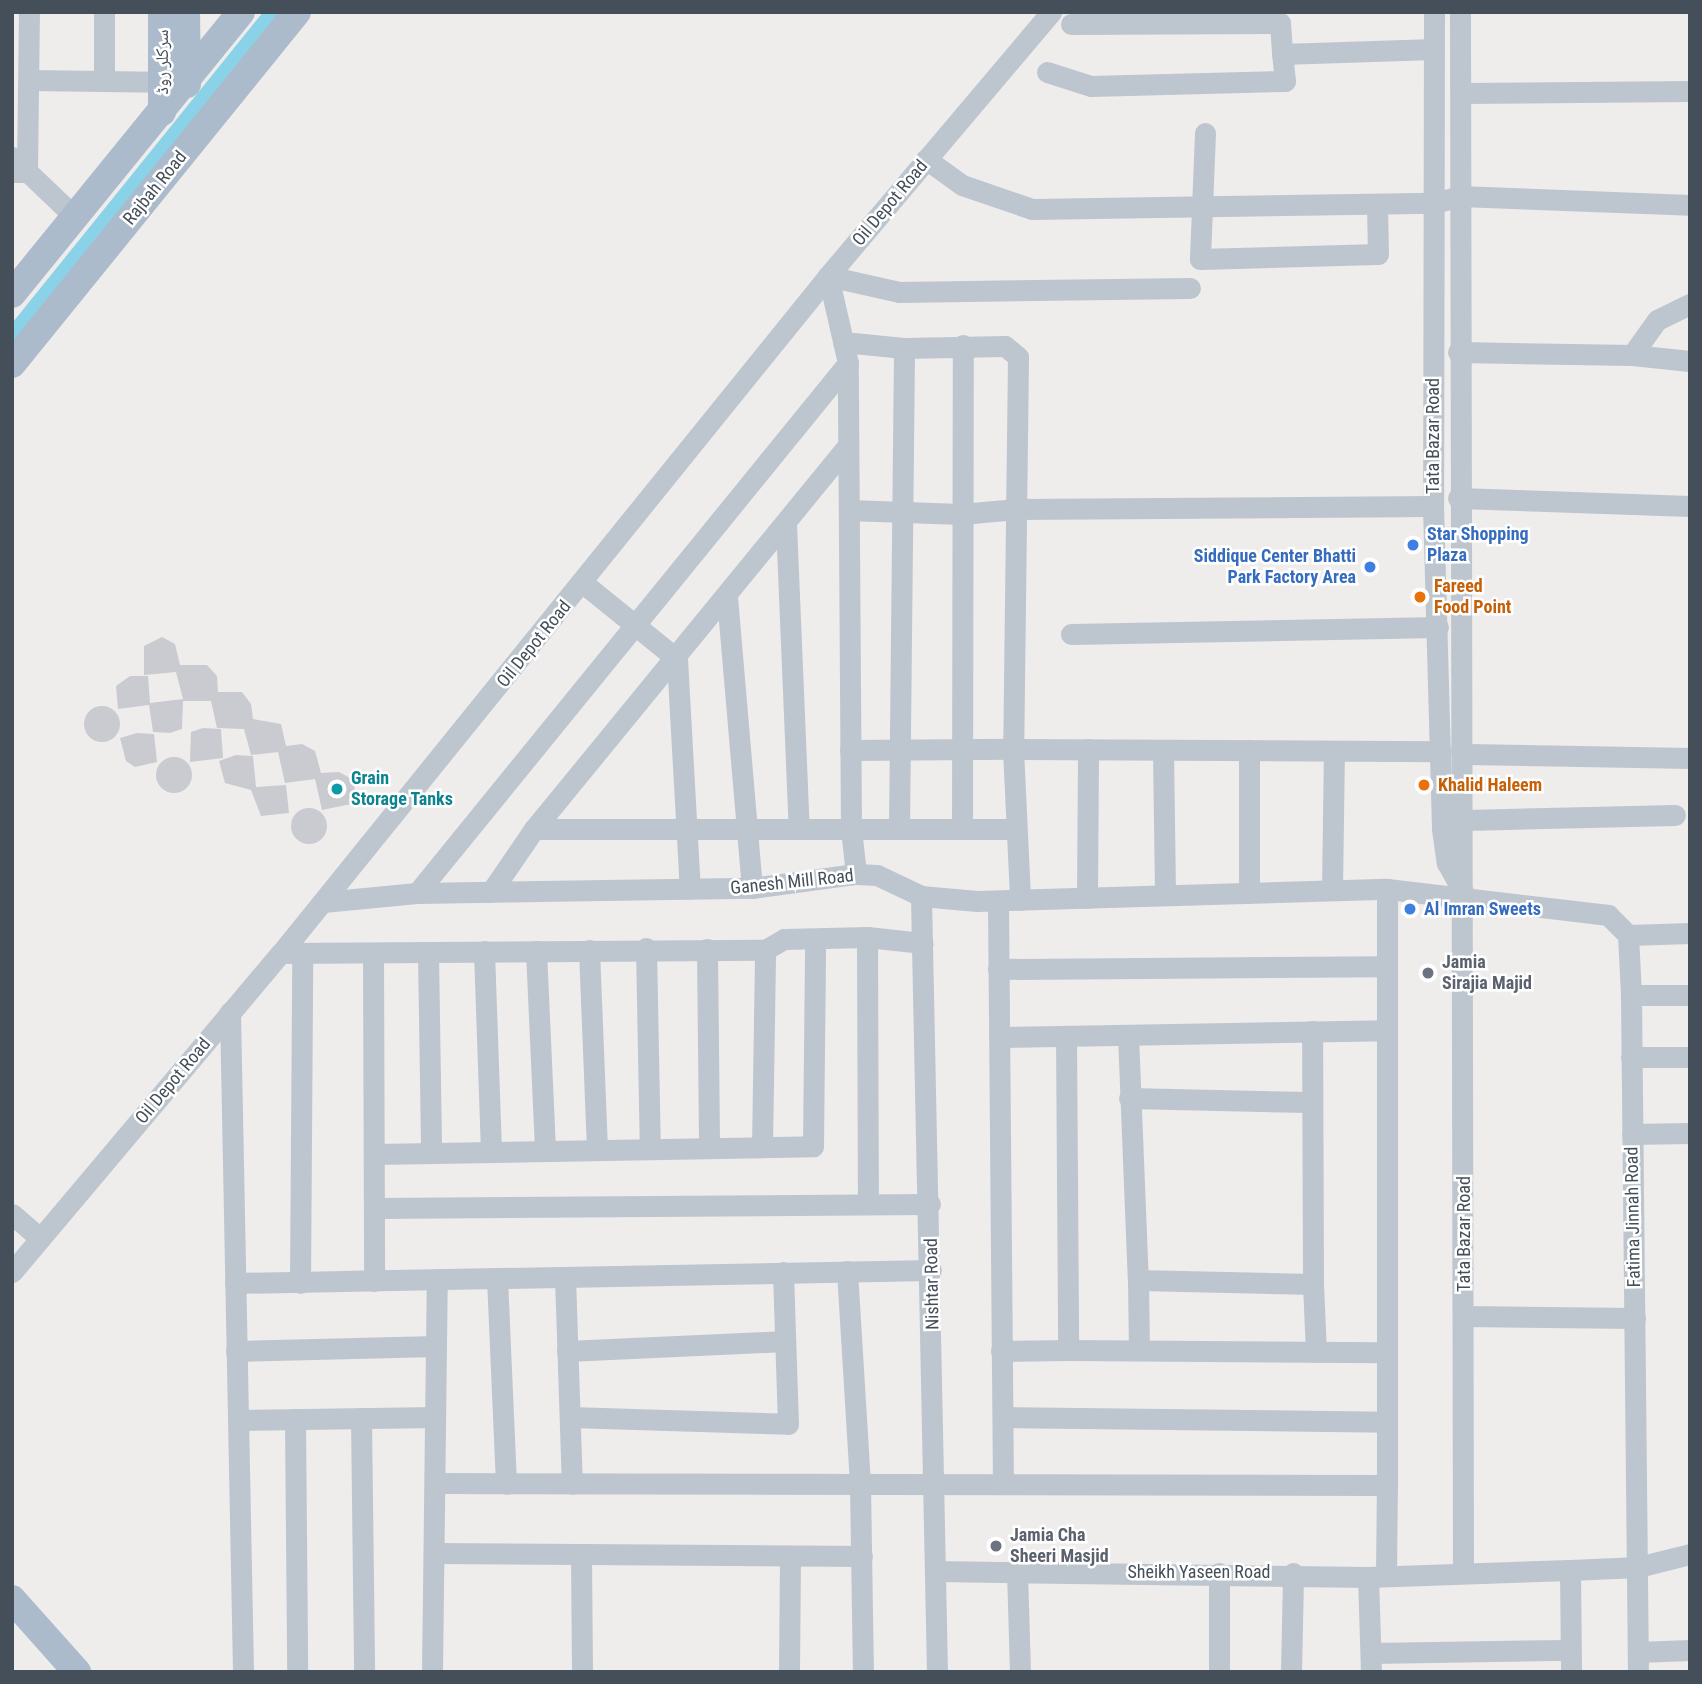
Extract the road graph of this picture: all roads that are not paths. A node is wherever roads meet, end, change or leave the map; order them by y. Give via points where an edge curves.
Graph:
1 (29, 12) edge
2 (104, 12) edge
3 (297, 12) edge
4 (1051, 12) edge
5 (1433, 12) edge
6 (1460, 12) edge
7 (178, 14) edge
8 (233, 22) edge
9 (1071, 24) dead end
10 (1434, 49) junction
11 (1282, 54) junction
12 (1047, 72) dead end
13 (104, 77) junction
14 (29, 80) junction
15 (174, 82) junction
16 (1690, 91) edge
17 (1461, 93) junction
18 (1205, 132) dead end
19 (926, 159) junction
20 (17, 167) edge
21 (1459, 196) junction
22 (1435, 203) junction
23 (1377, 205) junction
24 (1690, 205) edge
25 (1202, 210) junction
26 (74, 216) junction
27 (828, 276) junction
28 (1190, 288) dead end
29 (12, 293) edge
30 (1690, 304) edge
31 (963, 345) junction
32 (904, 348) junction
33 (846, 352) junction
34 (1458, 352) junction
35 (1632, 355) junction
36 (1690, 361) edge
37 (12, 364) edge
38 (849, 446) junction
39 (1458, 498) junction
40 (1433, 506) junction
41 (1690, 506) edge
42 (1017, 509) junction
43 (849, 510) junction
44 (903, 514) junction
45 (961, 514) junction
46 (786, 524) junction
47 (583, 583) junction
48 (727, 597) junction
49 (637, 623) junction
50 (1438, 627) junction
51 (1071, 634) dead end
52 (677, 659) junction
53 (1013, 749) junction
54 (1088, 749) junction
55 (850, 750) junction
56 (1163, 750) junction
57 (1249, 750) junction
58 (900, 751) junction
59 (961, 751) junction
60 (1334, 751) junction
61 (1441, 751) junction
62 (1466, 754) junction
63 (1690, 758) edge
64 (1675, 815) dead end
65 (1466, 820) junction
66 (534, 829) junction
67 (687, 829) junction
68 (747, 829) junction
69 (799, 829) junction
70 (850, 829) junction
71 (898, 830) junction
72 (962, 830) junction
73 (1014, 830) junction
74 (856, 874) junction
75 (752, 888) junction
76 (690, 889) junction
77 (1387, 889) junction
78 (1332, 890) junction
79 (491, 892) junction
80 (418, 893) junction
81 (1249, 893) junction
82 (1165, 895) junction
83 (1465, 895) junction
84 (921, 896) junction
85 (1087, 898) junction
86 (1020, 900) junction
87 (998, 901) junction
88 (323, 902) junction
89 (1690, 933) edge
90 (1628, 934) junction
91 (867, 937) junction
92 (815, 940) junction
93 (923, 943) junction
94 (646, 948) junction
95 (708, 949) junction
96 (589, 950) junction
97 (765, 950) junction
98 (484, 951) junction
99 (536, 951) junction
100 (428, 953) junction
101 (292, 955) junction
102 (373, 955) junction
103 (1386, 966) junction
104 (998, 969) junction
105 (1631, 995) junction
106 (1690, 995) edge
107 (230, 1012) junction
108 (1385, 1030) junction
109 (1312, 1031) junction
110 (1128, 1035) junction
111 (1066, 1036) junction
112 (999, 1037) junction
113 (1631, 1057) junction
114 (1690, 1057) edge
115 (1129, 1098) junction
116 (1308, 1102) junction
117 (1690, 1133) edge
118 (1632, 1134) junction
119 (762, 1147) junction
120 (709, 1148) junction
121 (650, 1149) junction
122 (597, 1150) junction
123 (545, 1151) junction
124 (491, 1152) junction
125 (431, 1153) junction
126 (374, 1154) junction
127 (868, 1203) junction
128 (930, 1204) junction
129 (374, 1209) junction
130 (12, 1214) edge
131 (40, 1238) junction
132 (931, 1269) junction
133 (847, 1271) junction
134 (12, 1272) edge
135 (783, 1272) junction
136 (565, 1277) junction
137 (497, 1278) junction
138 (437, 1279) junction
139 (374, 1280) junction
140 (1138, 1280) junction
141 (235, 1283) junction
142 (300, 1283) junction
143 (1313, 1284) junction
144 (1464, 1316) junction
145 (1635, 1318) junction
146 (785, 1341) junction
147 (436, 1346) junction
148 (1139, 1349) junction
149 (568, 1350) junction
150 (1068, 1350) junction
151 (236, 1351) junction
152 (1002, 1351) junction
153 (1315, 1352) junction
154 (1385, 1352) junction
155 (435, 1417) junction
156 (570, 1417) junction
157 (1003, 1417) junction
158 (361, 1418) junction
159 (295, 1419) junction
160 (237, 1420) junction
161 (1386, 1422) junction
162 (435, 1483) junction
163 (506, 1484) junction
164 (572, 1484) junction
165 (937, 1484) junction
166 (1003, 1484) junction
167 (860, 1485) junction
168 (1387, 1485) junction
169 (434, 1553) junction
170 (1690, 1554) edge
171 (581, 1555) junction
172 (862, 1556) junction
173 (790, 1558) junction
174 (1638, 1567) junction
175 (1570, 1570) junction
176 (935, 1571) junction
177 (1017, 1571) junction
178 (1463, 1572) junction
179 (1219, 1573) junction
180 (1293, 1573) junction
181 (1377, 1575) junction
182 (12, 1599) edge
183 (12, 1627) edge
184 (1570, 1650) junction
185 (1690, 1650) edge
186 (1505, 1661) edge
187 (1371, 1662) edge
188 (1435, 1662) edge
189 (1638, 1662) edge
190 (53, 1672) edge
191 (77, 1672) edge
192 (243, 1672) edge
193 (297, 1672) edge
194 (364, 1672) edge
195 (432, 1672) edge
196 (582, 1672) edge
197 (789, 1672) edge
198 (863, 1672) edge
199 (937, 1672) edge
200 (1020, 1672) edge
201 (1219, 1672) edge
202 (1292, 1672) edge
203 (1570, 1672) edge

1 - 14 street
2 - 13 street
3 - 37 main road, Rajbah Road
4 - 19 street, Oil Depot Road
5 - 10 street, Tata Bazar Road
6 - 17 street, Tata Bazar Road
7 - 8 main road
7 - 15 main road
8 - 15 main road
9 - 11 street via 1280,23
10 - 11 street
10 - 22 street, Tata Bazar Road
11 - 12 street via 1285,82 1091,86
13 - 14 street
13 - 15 street
14 - 20 street
15 - 26 main road via 162,112
16 - 17 street
17 - 21 street, Tata Bazar Road
18 - 25 street
19 - 25 street via 962,185 1032,209
19 - 27 street, Oil Depot Road
20 - 26 street
21 - 22 street
21 - 24 street
21 - 34 street, Tata Bazar Road
22 - 23 street
22 - 40 street, Tata Bazar Road
23 - 25 street
23 - 25 street via 1378,254 1200,259
26 - 29 main road
27 - 28 street via 898,292
27 - 33 street
27 - 47 street, Oil Depot Road
30 - 35 street via 1657,320
31 - 32 street
31 - 42 street via 1005,346 1018,357
31 - 45 street
32 - 33 street
32 - 44 street
33 - 38 street
33 - 49 street
34 - 35 street
34 - 39 street, Tata Bazar Road
35 - 36 street
38 - 43 street
38 - 46 street
39 - 41 street
39 - 62 street, Tata Bazar Road
40 - 42 street
40 - 50 street, Tata Bazar Road
42 - 45 street
42 - 53 street
43 - 44 street
43 - 55 street
44 - 45 street
44 - 58 street
45 - 59 street
46 - 48 street
46 - 69 street
47 - 49 street
47 - 88 street, Oil Depot Road
48 - 52 street
48 - 68 street
49 - 52 street
49 - 80 street
50 - 51 street
50 - 61 street, Tata Bazar Road
52 - 66 street
52 - 67 street
53 - 54 street
53 - 59 street
53 - 73 street
54 - 56 street
54 - 85 street
55 - 58 street
55 - 70 street
56 - 57 street
56 - 82 street
57 - 60 street
57 - 81 street
58 - 59 street
58 - 71 street
59 - 72 street
60 - 61 street
60 - 78 street
61 - 83 street, Tata Bazar Road via 1447,863
62 - 63 street
62 - 65 street, Tata Bazar Road
64 - 65 street
65 - 83 street, Tata Bazar Road
66 - 67 street
66 - 79 street
67 - 68 street
67 - 76 street
68 - 69 street
68 - 75 street
69 - 70 street
70 - 71 street
70 - 74 street
71 - 72 street
72 - 73 street
73 - 86 street
74 - 75 street, Ganesh Mill Road
74 - 84 street, Ganesh Mill Road via 877,875
75 - 76 street, Ganesh Mill Road
76 - 79 street, Ganesh Mill Road
77 - 78 street, Ganesh Mill Road
77 - 83 street, Ganesh Mill Road
77 - 103 street
78 - 81 street, Ganesh Mill Road
79 - 80 street, Ganesh Mill Road
80 - 88 street, Ganesh Mill Road
81 - 82 street, Ganesh Mill Road
82 - 85 street, Ganesh Mill Road
83 - 90 street via 1608,915
83 - 144 street, Tata Bazar Road
84 - 87 street, Ganesh Mill Road
84 - 93 street, Nishtar Road
85 - 86 street, Ganesh Mill Road
86 - 87 street, Ganesh Mill Road
87 - 104 street
88 - 101 street, Oil Depot Road
89 - 90 street
90 - 105 street, Fatima Jinnah Road
91 - 92 street
91 - 93 street
91 - 127 street
92 - 97 street via 785,939
92 - 119 street via 813,1146
93 - 128 street, Nishtar Road
94 - 95 street
94 - 96 street
94 - 121 street
95 - 97 street
95 - 120 street
96 - 99 street
96 - 122 street
97 - 119 street
98 - 99 street
98 - 100 street
98 - 124 street
99 - 123 street
100 - 102 street
100 - 125 street
101 - 102 street
101 - 107 street, Oil Depot Road
101 - 142 street
102 - 126 street
103 - 104 street
103 - 108 street
104 - 112 street
105 - 106 street
105 - 113 street, Fatima Jinnah Road
107 - 131 street, Oil Depot Road
107 - 141 street
108 - 109 street
108 - 154 street
109 - 110 street
109 - 116 street
110 - 111 street
110 - 115 street
111 - 112 street
111 - 150 street
112 - 152 street
113 - 114 street
113 - 118 street, Fatima Jinnah Road
115 - 116 street
115 - 140 street
116 - 143 street
117 - 118 street
118 - 145 street, Fatima Jinnah Road
119 - 120 street
120 - 121 street
121 - 122 street
122 - 123 street
123 - 124 street
124 - 125 street
125 - 126 street
126 - 129 street
127 - 128 street
127 - 129 street
128 - 132 street, Nishtar Road
129 - 139 street
130 - 131 street
131 - 134 street, Oil Depot Road
132 - 133 street
132 - 165 street, Nishtar Road
133 - 135 street
133 - 167 street
135 - 136 street
135 - 146 street
136 - 137 street
136 - 149 street
137 - 138 street
137 - 163 street
138 - 139 street
138 - 147 street
139 - 142 street
140 - 143 street
140 - 148 street
141 - 142 street
141 - 151 street
143 - 153 street
144 - 145 street
144 - 178 street, Tata Bazar Road
145 - 174 street, Fatima Jinnah Road
146 - 149 street
146 - 156 street via 788,1424
147 - 151 street
147 - 155 street
148 - 150 street
148 - 153 street
149 - 156 street
150 - 152 street
151 - 160 street
152 - 157 street
153 - 154 street
154 - 161 street
155 - 158 street
155 - 162 street
156 - 164 street
157 - 161 street
157 - 166 street
158 - 159 street
158 - 194 street
159 - 160 street
159 - 193 street
160 - 192 street
161 - 168 street
162 - 163 street
162 - 169 street
163 - 164 street
164 - 167 street
165 - 166 street
165 - 167 street
165 - 176 street, Nishtar Road
166 - 168 street
167 - 172 street
168 - 181 street
169 - 171 street
169 - 195 street
170 - 174 street, Sheikh Yaseen Road
171 - 173 street
171 - 196 street
172 - 173 street
172 - 198 street
173 - 197 street
174 - 175 street, Sheikh Yaseen Road
174 - 189 street, Fatima Jinnah Road
175 - 178 street, Sheikh Yaseen Road
175 - 184 street
176 - 177 street, Sheikh Yaseen Road
176 - 199 street, Nishtar Road
177 - 179 street, Sheikh Yaseen Road
177 - 200 street
178 - 181 street, Sheikh Yaseen Road
179 - 180 street, Sheikh Yaseen Road
179 - 201 street
180 - 181 street, Sheikh Yaseen Road
180 - 202 street
181 - 187 street
182 - 191 main road
183 - 190 main road
184 - 186 street
184 - 203 street
185 - 189 street
186 - 188 street
187 - 188 street

